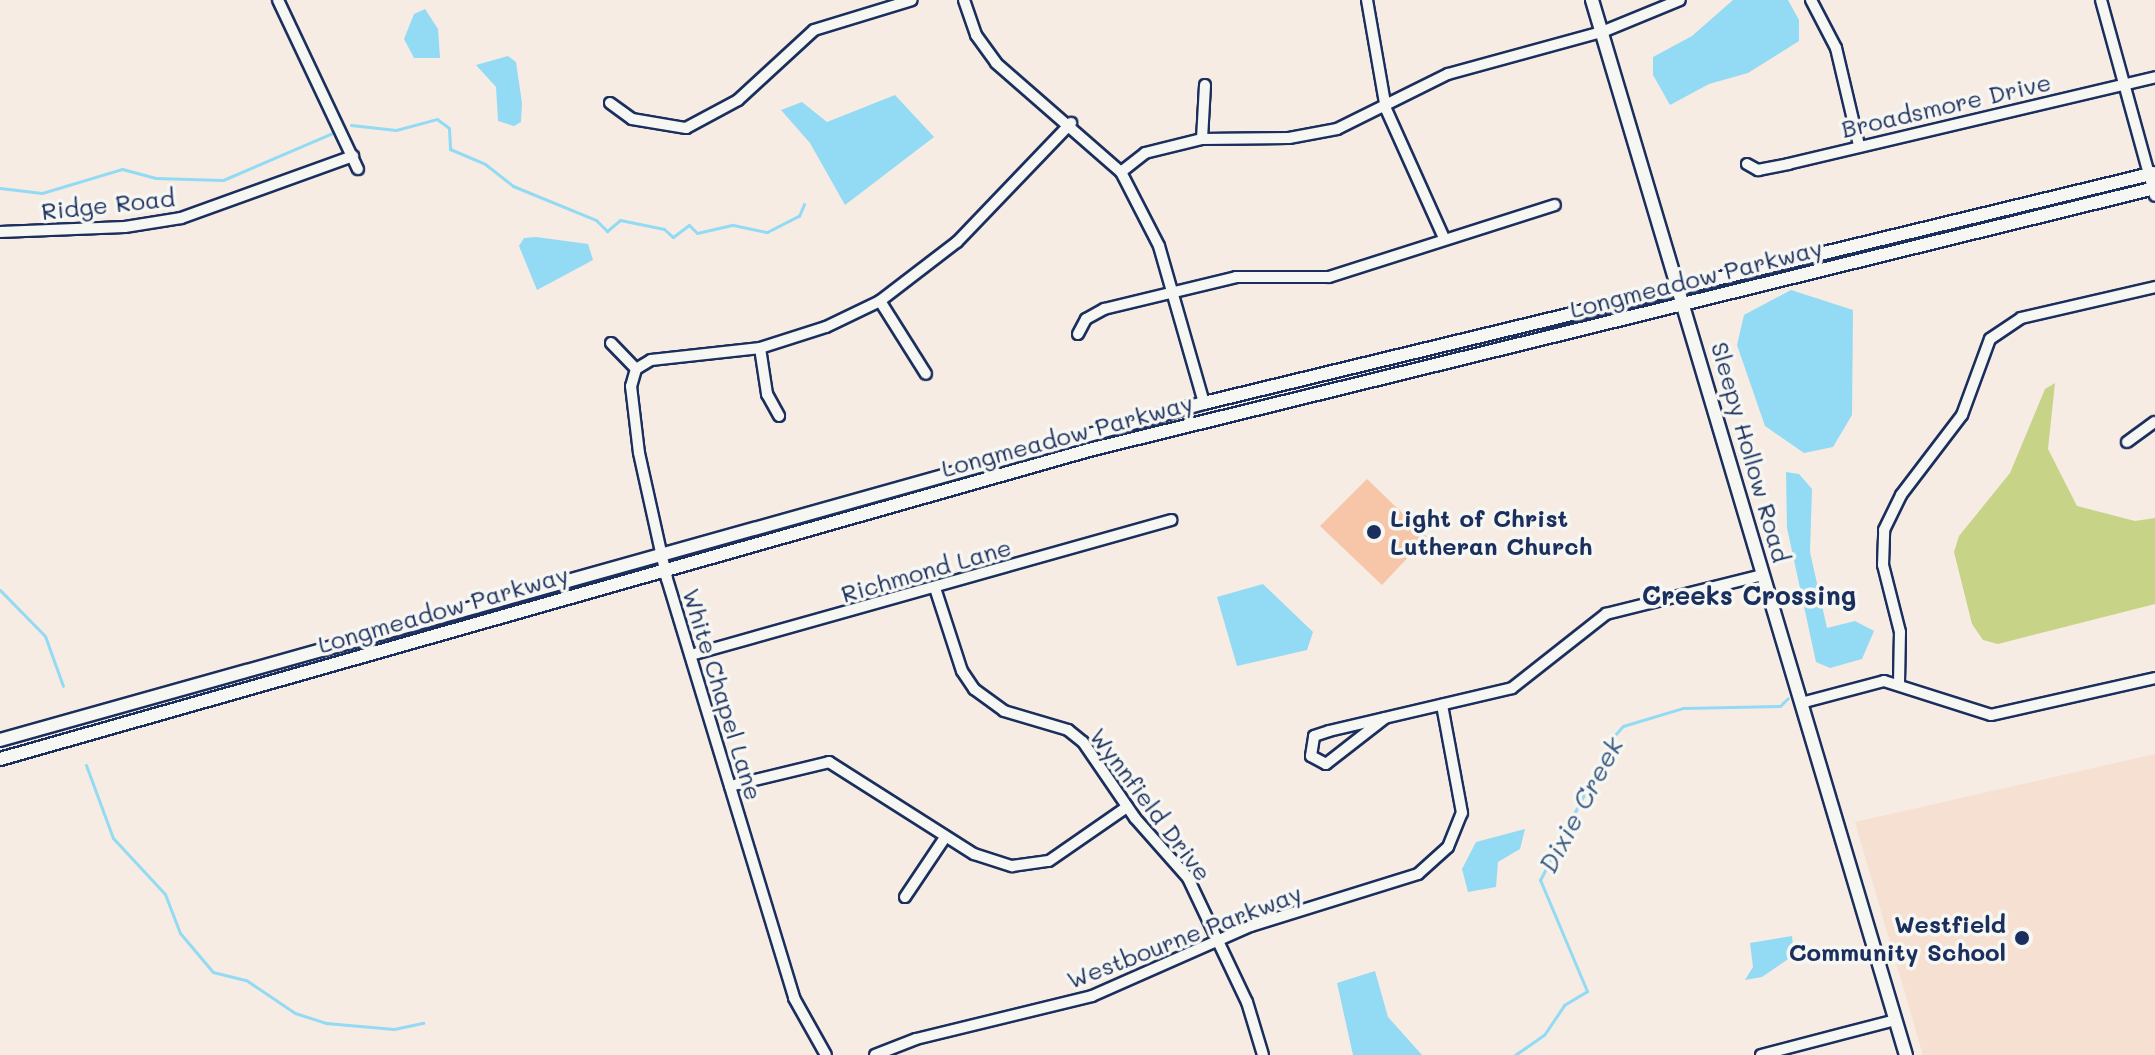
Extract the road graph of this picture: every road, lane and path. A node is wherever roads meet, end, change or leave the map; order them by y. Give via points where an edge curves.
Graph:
1 (278, 0) edge
2 (912, 0) edge
3 (964, 0) edge
4 (1367, 0) edge
5 (1592, 0) edge
6 (1680, 0) edge
7 (1811, 0) edge
8 (2101, 0) edge
9 (1602, 32) junction
10 (2155, 77) edge
11 (2124, 84) junction
12 (1205, 85) dead end
13 (610, 103) dead end
14 (1386, 109) junction
15 (1071, 123) junction
16 (1202, 139) junction
17 (1859, 145) junction
18 (353, 156) junction
19 (1747, 164) dead end
20 (358, 169) dead end
21 (1121, 172) junction
22 (2152, 174) edge
23 (2154, 191) edge
24 (1555, 205) dead end
25 (0, 232) edge
26 (1443, 236) junction
27 (1680, 287) junction
28 (2155, 287) edge
29 (1173, 291) junction
30 (880, 301) junction
31 (1685, 303) junction
32 (1078, 334) dead end
33 (611, 343) dead end
34 (760, 348) junction
35 (636, 369) junction
36 (926, 374) dead end
37 (1204, 403) junction
38 (779, 416) dead end
39 (2155, 422) edge
40 (2127, 442) dead end
41 (1171, 520) dead end
42 (661, 555) junction
43 (664, 569) junction
44 (1763, 575) junction
45 (935, 588) junction
46 (691, 655) junction
47 (2155, 678) edge
48 (1899, 683) junction
49 (1801, 703) junction
50 (1442, 705) junction
51 (1385, 718) junction
52 (0, 740) edge
53 (0, 759) edge
54 (730, 786) junction
55 (1127, 807) junction
56 (946, 836) junction
57 (905, 897) dead end
58 (1219, 940) junction
59 (1895, 1020) junction
60 (1808, 1050) edge
61 (826, 1055) edge
62 (875, 1055) edge
63 (1263, 1055) edge
64 (1761, 1055) edge
65 (1906, 1055) edge

1 - 18 street
2 - 13 street via 814,30 738,100 686,128 632,119
3 - 15 street via 976,35 996,63
4 - 14 street
5 - 9 street, Sleepy Hollow Road
6 - 9 street
7 - 17 street via 1836,48
8 - 11 street
9 - 14 street via 1481,62
9 - 27 street, Sleepy Hollow Road
10 - 11 street, Broadsmore Drive
11 - 17 street, Broadsmore Drive
11 - 22 street
12 - 16 street
14 - 16 street via 1322,133
14 - 26 street
15 - 21 street
15 - 30 street via 957,242
16 - 21 street via 1145,153
17 - 19 street, Broadsmore Drive via 1758,170
18 - 20 street
18 - 25 street, Ridge Road via 181,218 125,227
21 - 29 street via 1149,221
22 - 23 street
22 - 27 street, Longmeadow Parkway
23 - 31 street, Longmeadow Parkway
24 - 26 street
26 - 29 street via 1403,256 1329,277 1236,277
27 - 31 street, Sleepy Hollow Road
27 - 37 street, Longmeadow Parkway
28 - 48 street via 2021,318 1990,339 1962,415 1901,495 1884,530 1883,565 1900,632
29 - 32 street via 1104,309 1086,319
29 - 37 street
30 - 34 street via 826,327
30 - 36 street
31 - 43 street, Longmeadow Parkway via 1119,443
31 - 44 street, Sleepy Hollow Road
33 - 35 street
34 - 35 street via 651,360
34 - 38 street via 767,394
35 - 42 street, White Chapel Lane via 633,414
37 - 42 street, Longmeadow Parkway
39 - 40 street
41 - 45 street, Richmond Lane
42 - 43 street, White Chapel Lane
42 - 52 street, Longmeadow Parkway
43 - 46 street, White Chapel Lane
43 - 53 street, Longmeadow Parkway
44 - 49 street, Sleepy Hollow Road
44 - 50 street via 1606,614 1525,681
45 - 46 street, Richmond Lane
45 - 55 street, Wynnfield Drive via 962,671 974,689 1004,711 1068,730 1098,759
46 - 54 street, White Chapel Lane
47 - 48 street via 1991,715 1948,706
48 - 49 street via 1870,683
49 - 59 street, Sleepy Hollow Road
50 - 51 street
50 - 58 street, Westbourne Parkway via 1462,813 1441,856 1401,881
51 - 51 street via 1314,736 1311,756 1326,764
54 - 56 street via 829,762
54 - 61 street, White Chapel Lane via 794,998
55 - 56 street via 1036,865 992,864
55 - 58 street, Wynnfield Drive via 1188,878
56 - 57 street
58 - 62 street, Westbourne Parkway via 1092,996 916,1039
58 - 63 street, Wynnfield Drive
59 - 60 street
59 - 65 street, Sleepy Hollow Road
60 - 64 street

